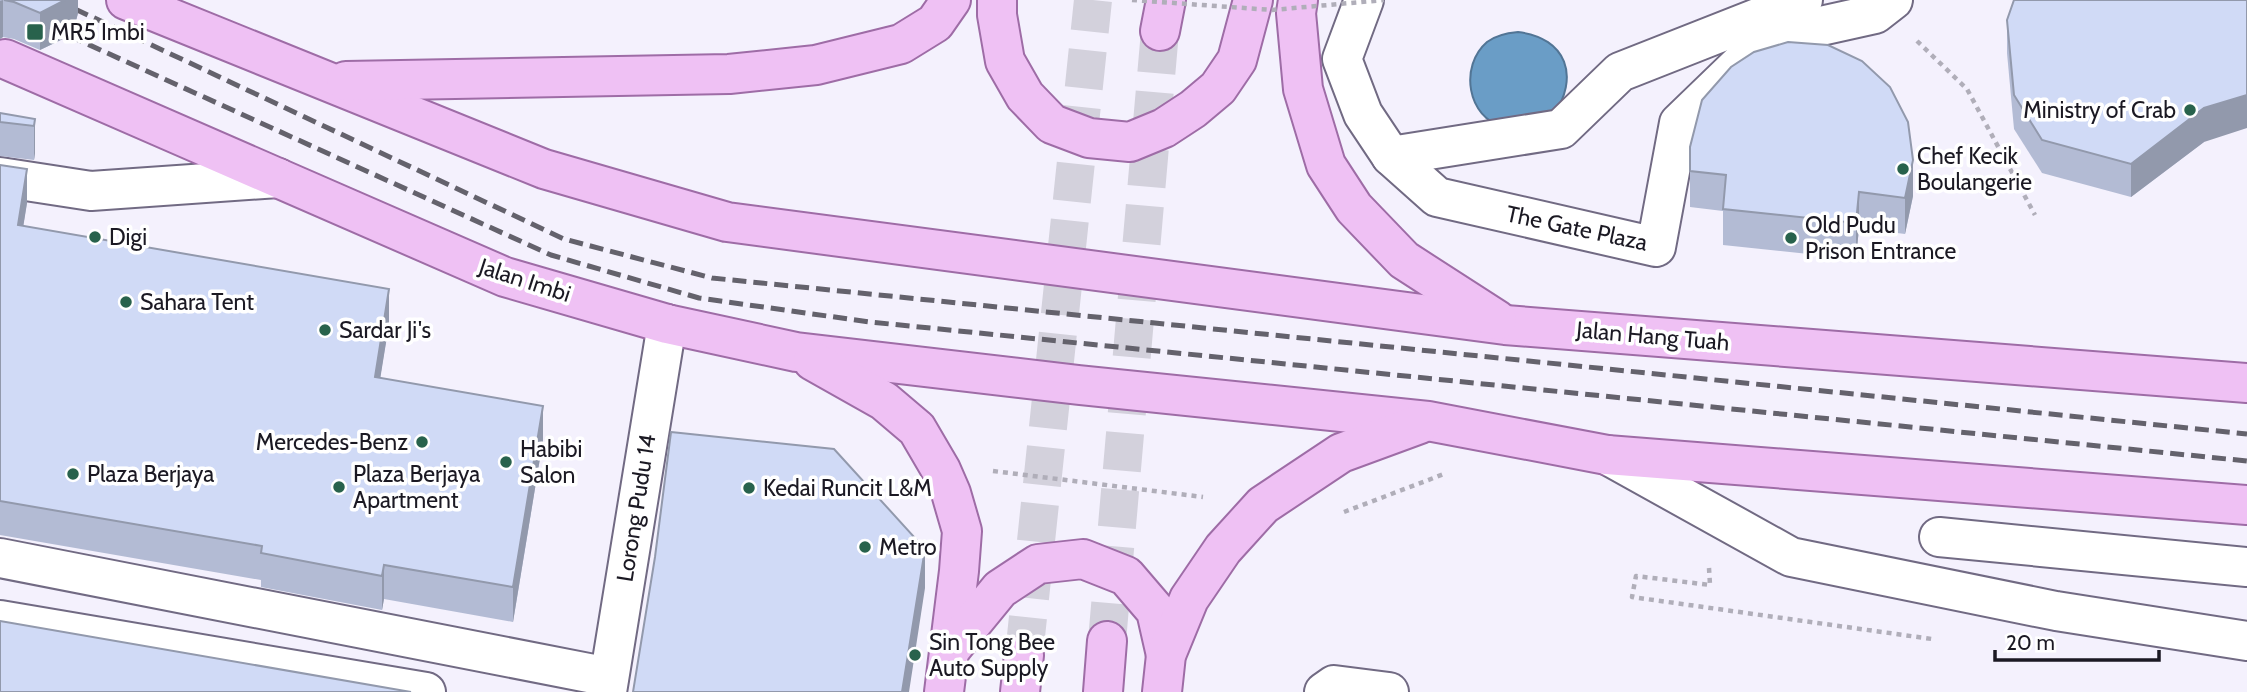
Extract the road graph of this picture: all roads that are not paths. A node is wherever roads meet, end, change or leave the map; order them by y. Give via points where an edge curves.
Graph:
1 (125, 0) edge
2 (951, 0) edge
3 (997, 0) edge
4 (1253, 0) edge
5 (1298, 0) edge
6 (1364, 0) edge
7 (1803, 0) edge
8 (1888, 4) edge
9 (1728, 9) dead end
10 (1693, 43) junction
11 (5, 59) dead end
12 (330, 81) junction
13 (1391, 156) junction
14 (0, 177) edge
15 (278, 178) junction
16 (667, 324) junction
17 (1505, 325) junction
18 (796, 352) junction
19 (2247, 383) edge
20 (1429, 421) junction
21 (1607, 455) junction
22 (2247, 505) edge
23 (1939, 537) dead end
24 (0, 558) edge
25 (2247, 567) edge
26 (0, 620) edge
27 (1108, 641) tunnel mouth
28 (2247, 641) edge
29 (950, 650) junction
30 (1166, 655) junction
31 (608, 684) edge
32 (426, 692) edge
33 (944, 692) edge
34 (1102, 692) edge
35 (1162, 692) edge
36 (1324, 692) edge
37 (1389, 692) edge

1 - 12 main road
2 - 12 main road via 935,23 901,44 816,65 729,74
3 - 4 main road via 1004,61 1025,96 1052,124 1089,138 1130,142 1164,128 1218,88 1237,61
5 - 17 main road via 1303,89 1326,165 1354,208 1404,260
6 - 13 street, The Gate Plaza via 1342,59 1363,114
7 - 10 street
8 - 13 street, The Gate Plaza via 1875,14 1767,38 1679,123 1656,247 1437,197
9 - 10 street
10 - 13 street via 1619,72 1561,129
11 - 15 main road, Jalan Imbi
12 - 17 main road, Jalan Hang Tuah via 544,169 727,222
14 - 15 street via 91,191
15 - 16 main road, Jalan Imbi via 505,277
16 - 18 main road, Jalan Imbi
16 - 31 street, Lorong Pudu 14
17 - 19 main road, Jalan Hang Tuah
18 - 20 main road, Jalan Imbi
18 - 29 main road via 884,401 916,429 941,470 961,531
20 - 21 main road
20 - 30 main road via 1341,453 1264,505 1223,549 1189,599
21 - 22 main road
21 - 28 street via 1791,557 2056,611
23 - 25 street
24 - 31 street
26 - 32 street
27 - 34 main road
29 - 30 main road via 1000,589 1038,564 1083,559 1126,576 1156,611
29 - 33 main road
30 - 35 main road
36 - 37 street via 1334,685

